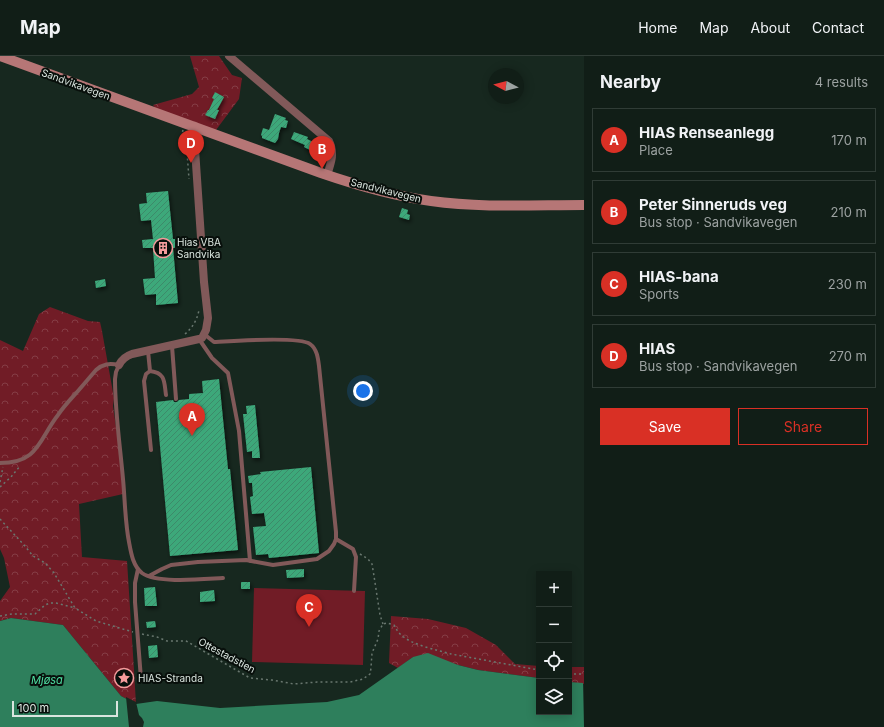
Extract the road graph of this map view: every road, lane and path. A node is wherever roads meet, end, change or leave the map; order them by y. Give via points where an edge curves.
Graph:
1 (0, 56) edge
2 (229, 56) edge
3 (196, 128) junction
4 (183, 130) dead end
5 (327, 175) junction
6 (189, 183) dead end
7 (584, 205) edge
8 (198, 304) dead end
9 (184, 335) dead end
10 (202, 336) junction
11 (172, 346) junction
12 (148, 350) junction
13 (119, 365) junction
14 (150, 371) junction
15 (166, 395) dead end
16 (176, 399) dead end
17 (151, 450) dead end
18 (26, 458) junction
19 (2, 463) edge
20 (0, 482) edge
21 (0, 487) edge
22 (0, 519) edge
23 (336, 539) junction
24 (353, 549) junction
25 (250, 561) junction
26 (138, 568) junction
27 (149, 576) junction
28 (223, 578) dead end
29 (354, 591) dead end
30 (75, 608) junction
31 (0, 616) edge
32 (383, 624) junction
33 (137, 632) junction
34 (536, 669) edge
35 (572, 674) edge
36 (584, 674) edge
37 (141, 679) dead end

1 - 3 main road, Sandvikavegen
2 - 5 street via 329,142 333,153
3 - 5 main road, Sandvikavegen
3 - 10 street via 194,149 208,318
4 - 6 path via 181,138 187,152
5 - 7 main road, Sandvikavegen via 430,201 479,205
8 - 9 path via 199,311 192,328
10 - 11 street
10 - 23 lane via 214,342 300,341 309,343 315,349 321,380
10 - 25 lane via 212,358 228,373 239,431
11 - 12 street
11 - 16 lane
12 - 13 street via 128,356
12 - 14 lane
13 - 18 lane via 111,363 100,366 57,416 42,441
13 - 26 lane via 115,392 126,523 132,554
14 - 15 lane via 164,378
14 - 17 lane via 144,381
18 - 19 lane
18 - 21 path
19 - 20 path
22 - 30 path, Ottestadstien via 32,556 45,563 54,573
23 - 24 lane
23 - 25 lane via 329,551 317,560 273,565
24 - 29 lane via 356,557
24 - 32 path via 372,564
25 - 27 lane via 171,565
26 - 27 lane
26 - 33 lane via 134,584
27 - 28 lane via 163,579
30 - 31 path via 50,603 36,614
30 - 33 path, Ottestadstien via 96,621
32 - 33 path, Ottestadstien via 372,653 370,674 363,679 350,682 294,684 250,678 186,641 167,641
32 - 34 path via 394,625 402,636 439,651
33 - 37 lane
35 - 36 path

